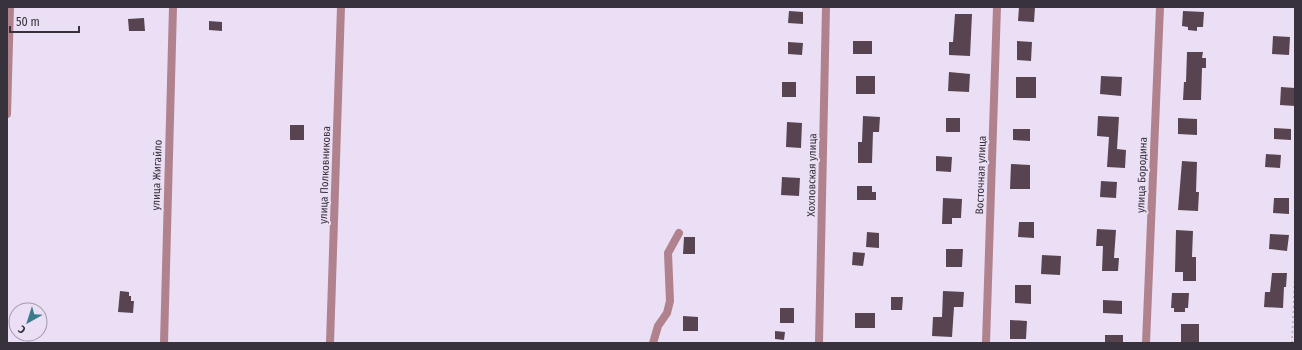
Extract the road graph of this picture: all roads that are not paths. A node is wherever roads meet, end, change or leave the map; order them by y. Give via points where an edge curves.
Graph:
1 (10, 7) edge
2 (173, 7) edge
3 (341, 7) edge
4 (826, 7) edge
5 (998, 7) edge
6 (1160, 7) edge
7 (7, 114) edge
8 (679, 232) dead end
9 (164, 343) edge
10 (330, 343) edge
11 (653, 343) edge
12 (819, 343) edge
13 (986, 343) edge
14 (1146, 343) edge

1 - 7 street
2 - 9 street, улица Жигайло
3 - 10 street, улица Полковникова
4 - 12 street, Хохловская улица
5 - 13 street, Восточная улица
6 - 14 street, улица Бородина
8 - 11 street via 668,253 670,301 667,314 658,326

